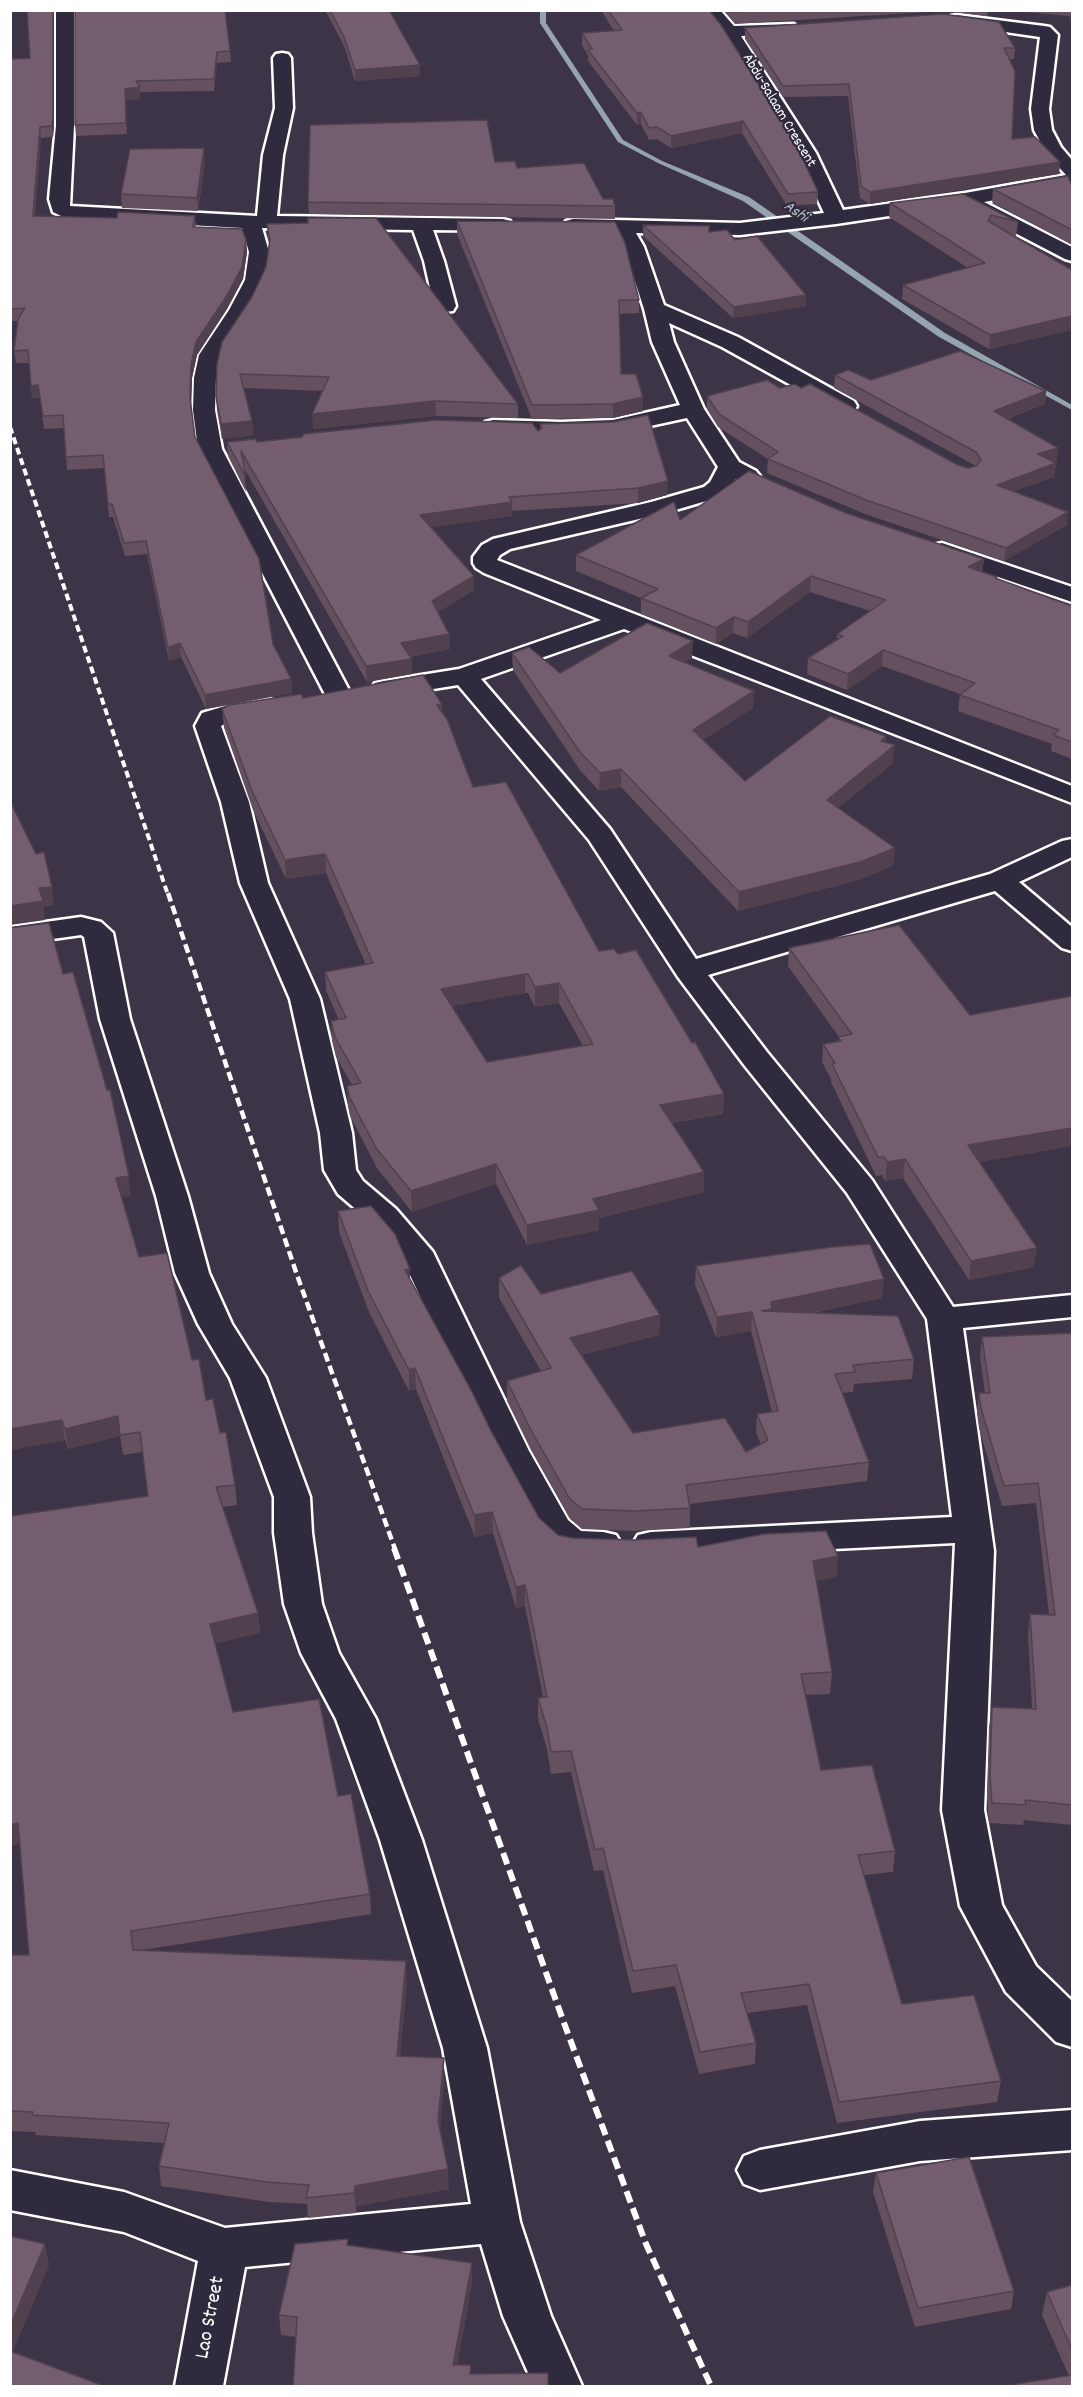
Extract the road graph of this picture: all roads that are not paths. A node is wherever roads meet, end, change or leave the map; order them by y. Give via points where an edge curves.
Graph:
1 (65, 10) edge
2 (710, 10) edge
3 (943, 14) edge
4 (809, 27) edge
5 (729, 32) junction
6 (282, 58) dead end
7 (1072, 171) edge
8 (1072, 180) edge
9 (965, 199) junction
10 (836, 218) junction
11 (258, 222) junction
12 (421, 224) junction
13 (519, 225) edge
14 (554, 225) edge
15 (622, 226) junction
16 (1072, 255) edge
17 (445, 306) edge
18 (656, 309) junction
19 (693, 409) junction
20 (864, 416) edge
21 (475, 426) edge
22 (234, 446) edge
23 (210, 449) junction
24 (730, 467) junction
25 (771, 487) edge
26 (921, 543) edge
27 (1072, 595) edge
28 (624, 620) junction
29 (464, 676) junction
30 (316, 700) junction
31 (1072, 795) edge
32 (1072, 848) edge
33 (1000, 880) junction
34 (10, 936) edge
35 (1072, 942) edge
36 (689, 971) junction
37 (1072, 1306) edge
38 (944, 1319) junction
39 (972, 1528) junction
40 (1072, 2029) edge
41 (1072, 2130) edge
42 (760, 2170) dead end
43 (10, 2190) edge
44 (497, 2222) junction
45 (220, 2249) junction
46 (199, 2386) edge
47 (558, 2386) edge

1 - 11 street via 60,208 71,214
2 - 5 street, Abdu-Salaam Crescent
3 - 7 street via 1049,35 1040,109 1043,130
4 - 5 street
5 - 10 street, Abdu-Salaam Crescent via 806,153
6 - 11 street via 284,108
8 - 9 street
9 - 10 street
9 - 16 street
10 - 15 street via 740,229
11 - 12 street
11 - 23 street via 255,280 210,355 205,378 204,410
12 - 13 street
12 - 17 street
14 - 15 street
15 - 18 street via 634,247
18 - 19 street via 663,342
18 - 20 street via 730,342
19 - 21 street via 613,427
19 - 24 street
22 - 23 street
23 - 30 street
24 - 25 street
24 - 28 street via 712,492 502,544 485,557 485,563 493,568
26 - 27 street
28 - 29 street
28 - 31 street
29 - 30 street
29 - 36 street via 600,835
30 - 39 street via 225,714 211,719 208,726 234,802 254,883 305,999 336,1133 340,1170 350,1187 384,1216 416,1252 511,1451 554,1529 572,1544 634,1546
32 - 33 street
33 - 35 street
33 - 36 street
34 - 44 street via 81,926 98,933 115,1019 172,1196 192,1273 215,1324 248,1378 292,1497 303,1604 320,1653 356,1719 401,1840 465,2048
36 - 38 street via 860,1187
37 - 38 street
38 - 39 street
39 - 40 street via 975,1551 963,1810 981,1906 1021,1979
41 - 42 street via 920,2141
43 - 45 street via 124,2212
44 - 45 street
44 - 47 street via 527,2316
45 - 46 street, Lao Street via 222,2266

